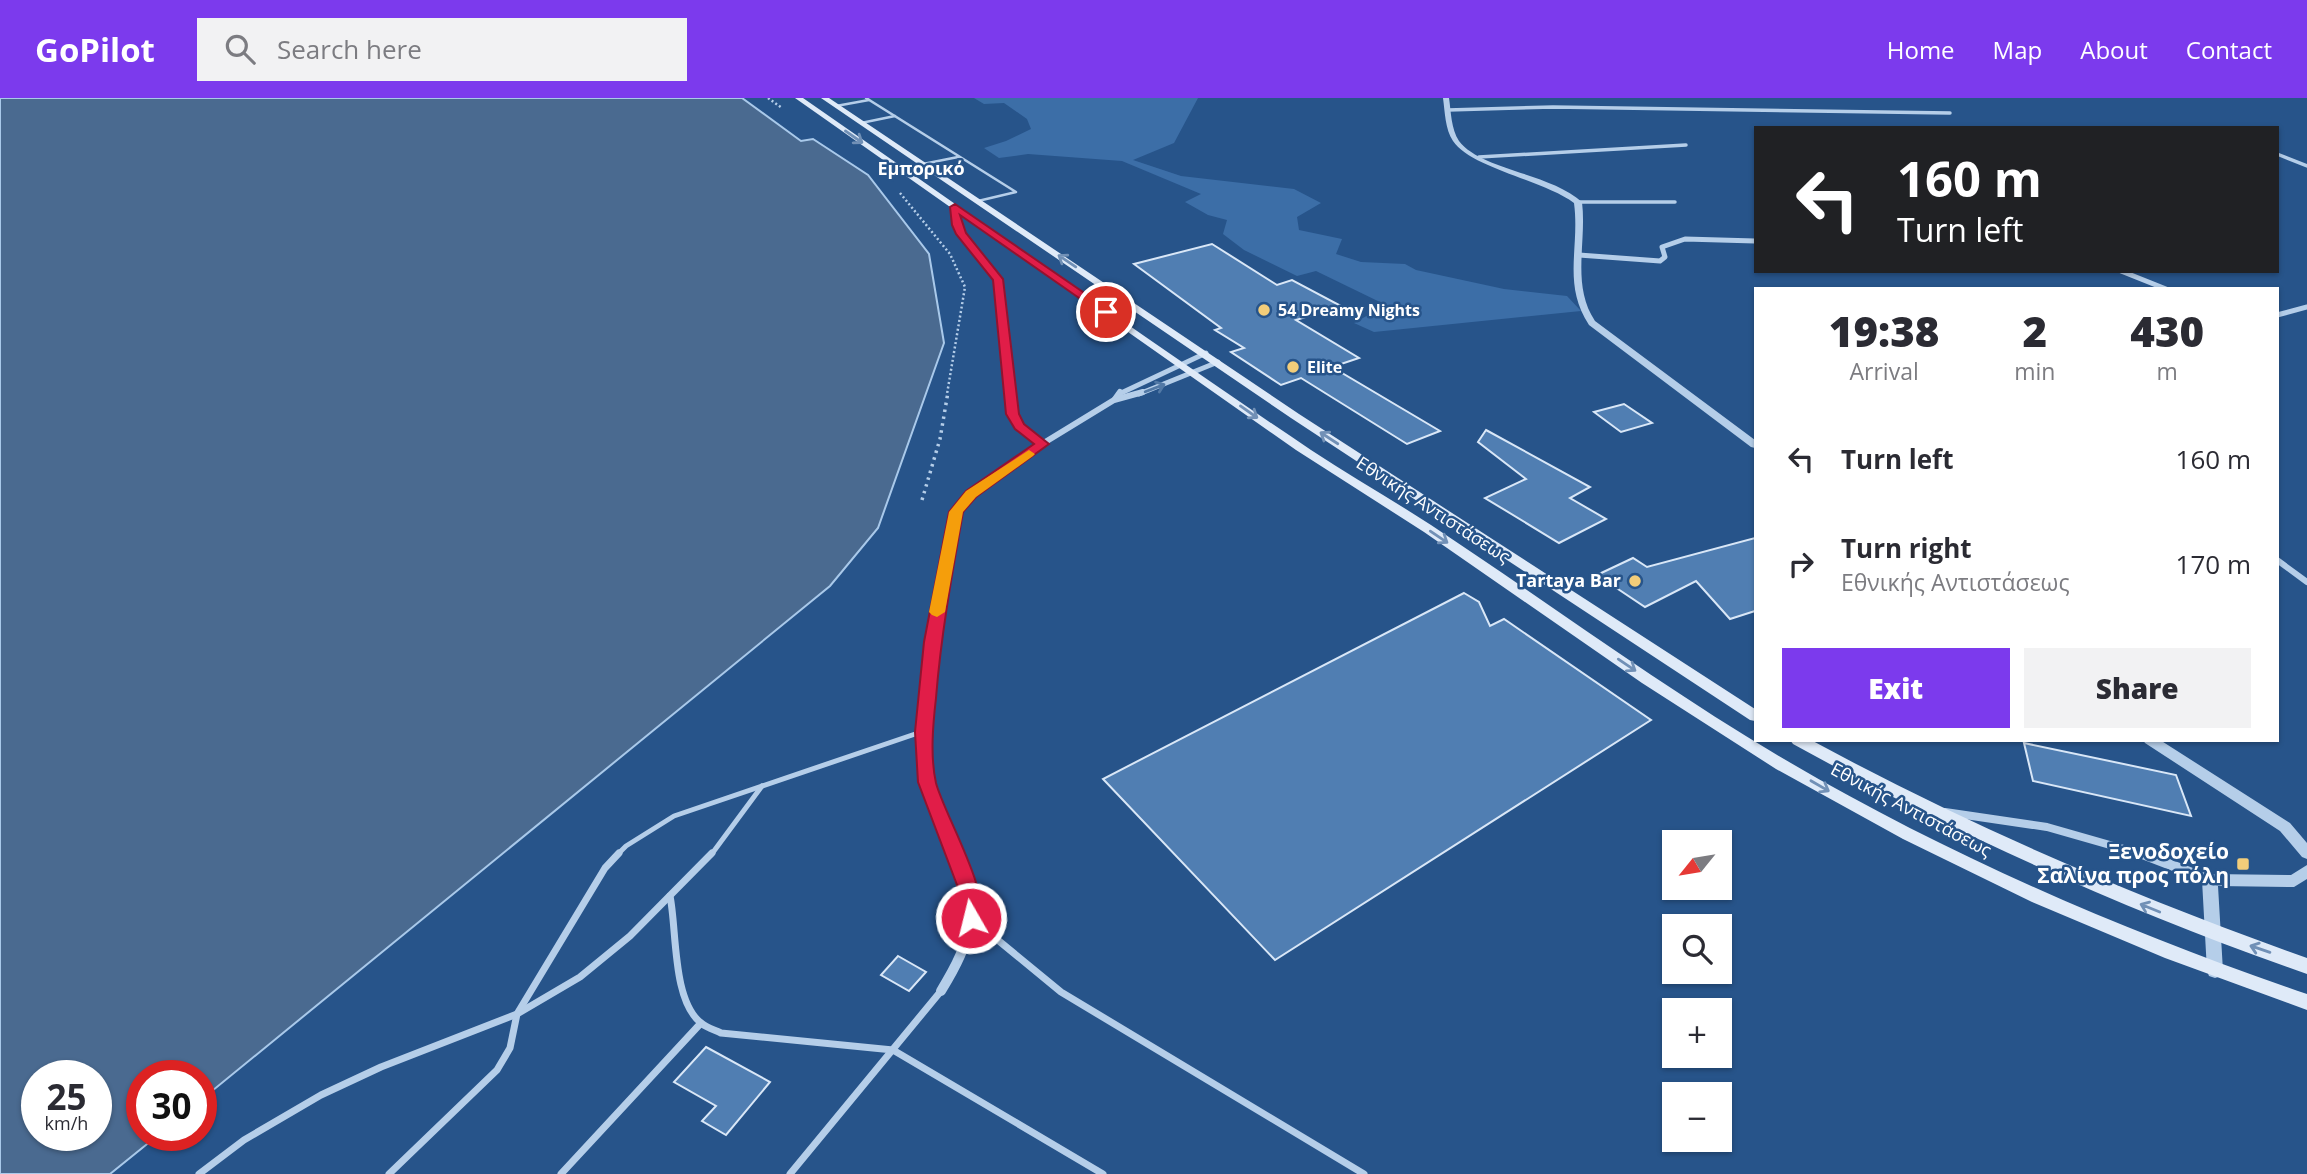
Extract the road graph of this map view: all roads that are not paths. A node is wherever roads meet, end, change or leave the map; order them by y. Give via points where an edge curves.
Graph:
1 (798, 98) edge
2 (824, 98) edge
3 (1446, 98) edge
4 (868, 99) edge
5 (836, 106) junction
6 (1448, 110) junction
7 (1950, 113) dead end
8 (895, 116) junction
9 (861, 123) junction
10 (1686, 145) dead end
11 (2279, 155) edge
12 (959, 156) junction
13 (1479, 157) junction
14 (923, 164) junction
15 (2307, 166) edge
16 (978, 201) junction
17 (1578, 202) junction
18 (1675, 202) dead end
19 (955, 207) junction
20 (1754, 241) edge
21 (1579, 255) junction
22 (2126, 273) edge
23 (2161, 287) edge
24 (2307, 307) edge
25 (2279, 314) edge
26 (1206, 354) junction
27 (1218, 362) junction
28 (1187, 368) junction
29 (1114, 400) junction
30 (1042, 444) junction
31 (1754, 444) edge
32 (2279, 562) edge
33 (2307, 582) edge
34 (1754, 715) edge
35 (924, 732) junction
36 (1802, 742) edge
37 (2153, 742) edge
38 (762, 786) junction
39 (1927, 810) junction
40 (2307, 853) edge
41 (2307, 871) edge
42 (2210, 880) junction
43 (670, 896) junction
44 (971, 918) junction
45 (2213, 933) junction
46 (2307, 966) edge
47 (2215, 971) junction
48 (941, 991) joint
49 (2307, 1002) edge
50 (517, 1014) junction
51 (701, 1023) junction
52 (893, 1050) junction
53 (199, 1174) edge
54 (389, 1174) edge
55 (561, 1174) edge
56 (790, 1174) edge
57 (1103, 1174) edge
58 (1364, 1174) edge

1 -> 19 main road, Εθνικής Αντιστάσεως
2 - 5 main road, Εθνικής Αντιστάσεως
3 - 6 street
4 - 5 lane
4 - 8 lane
5 - 9 main road, Εθνικής Αντιστάσεως
6 - 7 street via 1553,107
6 - 13 street via 1458,144
8 - 9 lane
8 - 12 lane
9 - 14 main road, Εθνικής Αντιστάσεως
10 - 13 street
11 - 15 street
12 - 14 lane
12 - 16 lane via 1016,192
13 - 17 street
14 - 16 main road, Εθνικής Αντιστάσεως
26 -> 16 main road, Εθνικής Αντιστάσεως
17 - 18 street
17 - 21 street
19 - 28 main road, Εθνικής Αντιστάσεως
19 - 30 lane via 961,234 998,279 1012,414 1019,426
20 - 21 street via 1674,240 1662,247 1665,257 1660,261
21 - 31 street via 1581,311 1592,323
22 - 23 street
24 - 25 street
26 - 27 main road, Εθνικής Αντιστάσεως
26 - 28 street
27 - 28 street
34 -> 27 main road, Εθνικής Αντιστάσεως
29 -> 28 street via 1134,396
28 - 29 street via 1122,390
28 -> 47 main road, Εθνικής Αντιστάσεως via 1315,458 1781,764 1979,870
29 - 30 street
30 - 35 street via 971,494 954,518 932,642
32 - 33 street
35 - 38 lane
35 - 44 street via 927,782 967,885
36 - 39 main road, Εθνικής Αντιστάσεως
37 - 40 street via 2285,827
38 - 43 lane via 710,856
38 - 50 lane via 674,816 626,846 605,868
39 - 42 street via 2052,825 2126,847
45 -> 39 main road, Εθνικής Αντιστάσεως via 2087,883
41 - 42 street via 2294,881
42 - 45 street
43 - 50 lane via 580,977
43 - 51 lane via 684,992 689,1009
44 - 48 street via 963,955
44 - 58 lane via 1061,992
46 -> 45 main road, Εθνικής Αντιστάσεως
45 - 47 street
47 - 49 main road, Εθνικής Αντιστάσεως
48 - 52 lane
50 - 53 lane via 321,1095 244,1140
50 - 54 lane via 510,1048 497,1070
51 - 52 lane via 721,1033
51 - 55 lane
52 - 56 lane
52 - 57 lane

